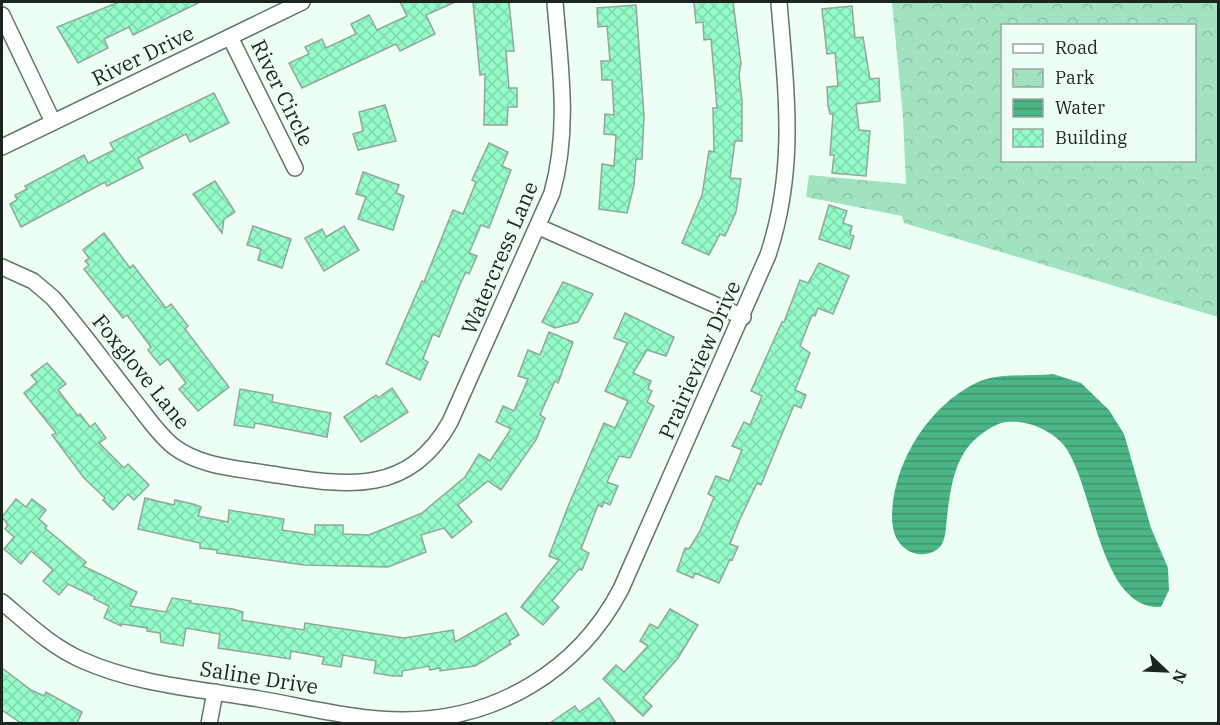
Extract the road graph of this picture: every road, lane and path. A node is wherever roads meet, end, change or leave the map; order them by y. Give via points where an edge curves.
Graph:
1 (302, 2) edge
2 (555, 2) edge
3 (779, 2) edge
4 (2, 15) edge
5 (230, 37) junction
6 (53, 122) junction
7 (2, 147) edge
8 (295, 168) dead end
9 (538, 227) junction
10 (2, 267) edge
11 (743, 317) junction
12 (404, 470) joint
13 (2, 602) edge
14 (527, 688) joint
15 (215, 692) junction
16 (209, 723) edge

1 - 5 street, River Drive
2 - 9 street, Watercress Lane via 563,133 555,182
3 - 11 street, Prairieview Drive via 788,111 785,191 768,255
4 - 6 street
5 - 6 street, River Drive
5 - 8 street, River Circle
6 - 7 street, River Drive
9 - 11 street
9 - 12 street, Watercress Lane via 450,422 433,446
10 - 12 street, Foxglove Lane via 33,281 52,298 159,433 183,453 223,467 342,485 379,480
11 - 14 street, Prairieview Drive via 615,601 571,656
13 - 15 street, Saline Drive via 42,636 82,660 132,678
14 - 15 street, Saline Drive via 462,715 404,720
15 - 16 street

